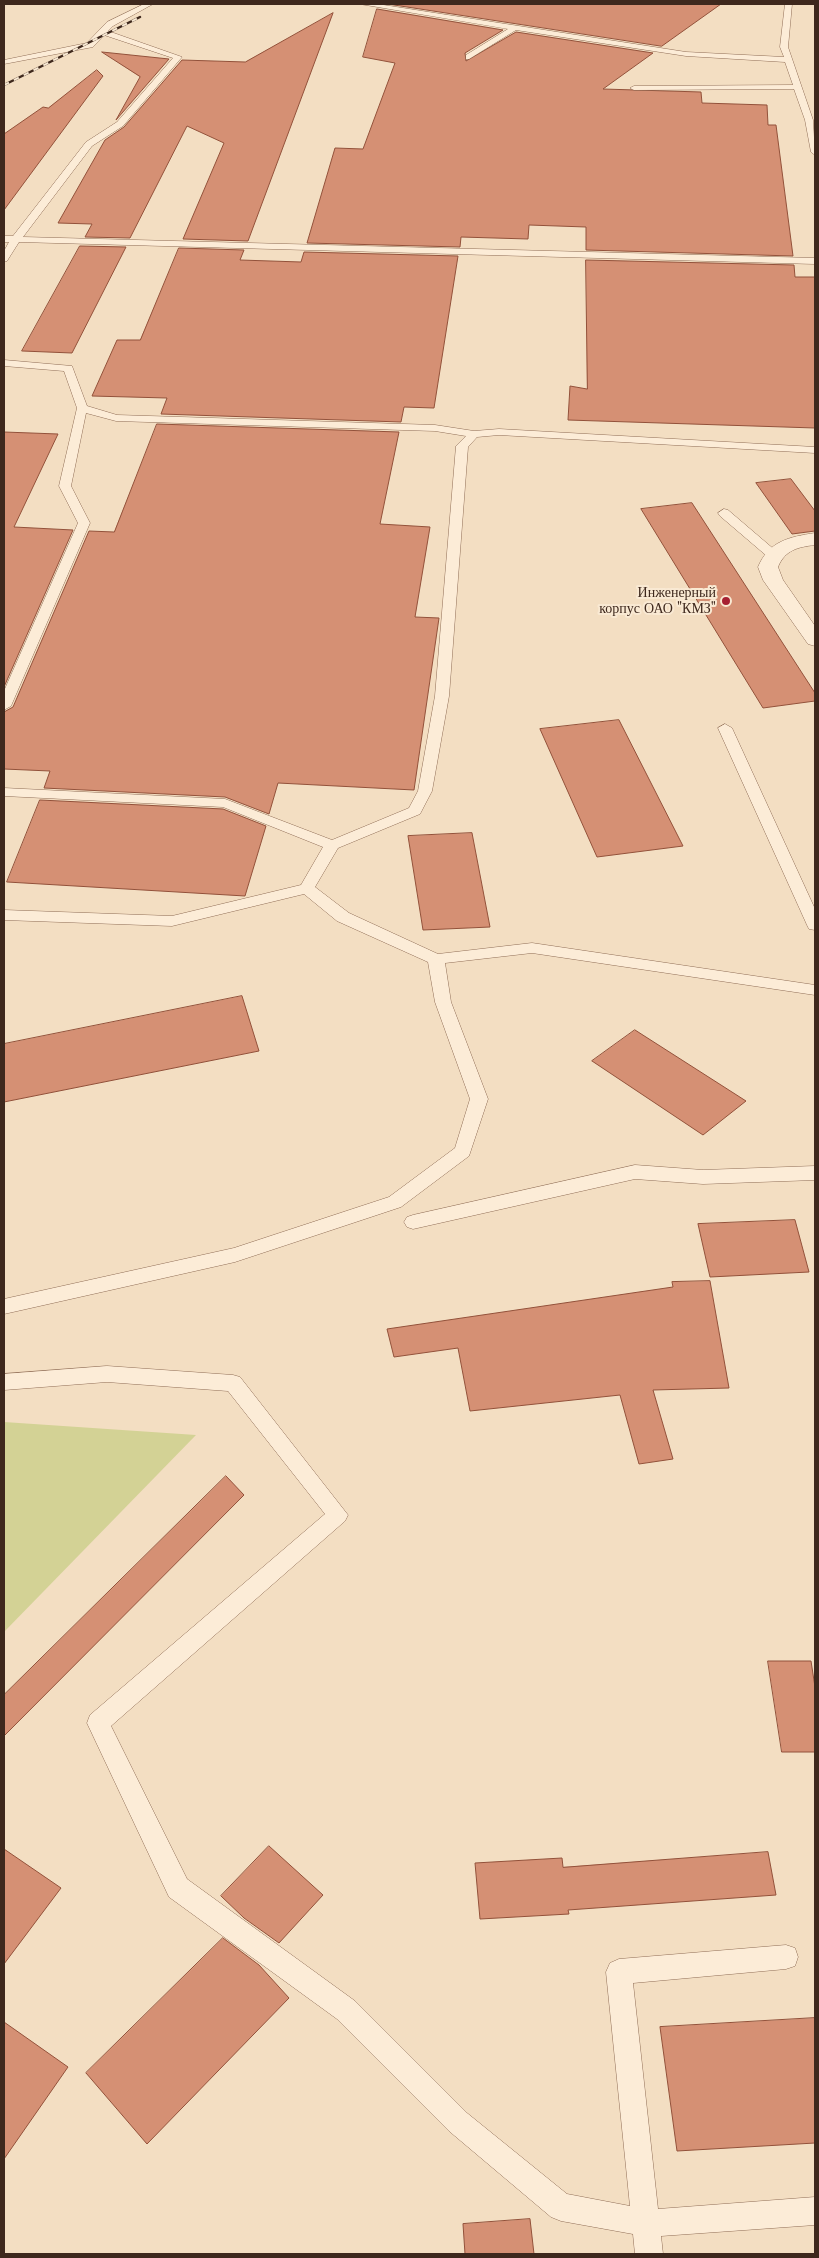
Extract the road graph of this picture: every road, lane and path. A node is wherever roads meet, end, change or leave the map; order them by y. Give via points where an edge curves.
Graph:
1 (149, 4) edge
2 (364, 4) edge
3 (789, 4) edge
4 (515, 27) junction
5 (103, 32) junction
6 (469, 57) dead end
7 (788, 60) junction
8 (4, 62) edge
9 (798, 87) junction
10 (634, 88) dead end
11 (815, 152) edge
12 (4, 239) edge
13 (16, 239) junction
14 (4, 259) edge
15 (815, 261) edge
16 (4, 363) edge
17 (82, 408) junction
18 (474, 434) junction
19 (815, 450) edge
20 (724, 513) dead end
21 (806, 540) edge
22 (772, 554) junction
23 (815, 640) edge
24 (4, 706) edge
25 (725, 728) dead end
26 (4, 792) edge
27 (332, 845) junction
28 (307, 888) junction
29 (4, 916) edge
30 (815, 925) edge
31 (436, 959) junction
32 (815, 990) edge
33 (815, 1173) edge
34 (413, 1222) dead end
35 (4, 1307) edge
36 (4, 1382) edge
37 (786, 1957) dead end
38 (815, 2210) edge
39 (648, 2223) junction
40 (650, 2254) edge

1 - 5 lane via 110,24
2 - 4 lane
3 - 7 lane via 784,47
4 - 6 lane
4 - 7 lane via 686,54
5 - 8 lane via 90,45
5 - 13 lane via 178,57 120,124 89,144
7 - 9 lane
9 - 10 lane
9 - 11 lane
12 - 13 lane
13 - 14 lane
13 - 15 lane
16 - 17 lane via 68,368
17 - 18 lane via 116,418 435,428
17 - 24 lane via 65,486 84,523
18 - 19 lane via 499,432
18 - 27 lane via 462,446 442,696 425,791 416,811
20 - 22 lane
21 - 22 street via 782,546
22 - 23 street via 768,567 773,580
25 - 30 lane
26 - 27 lane via 225,804
27 - 28 lane
28 - 29 lane via 172,922
28 - 31 lane via 343,917
31 - 32 lane via 532,948
31 - 35 lane via 443,1002 479,1099 463,1151 395,1202 235,1256
33 - 34 lane via 703,1177 635,1172
36 - 39 lane via 106,1374 233,1383 338,1515 98,1723 178,1888 346,2010 458,2122 561,2207
37 - 39 lane via 619,1972
38 - 39 lane
39 - 40 lane

